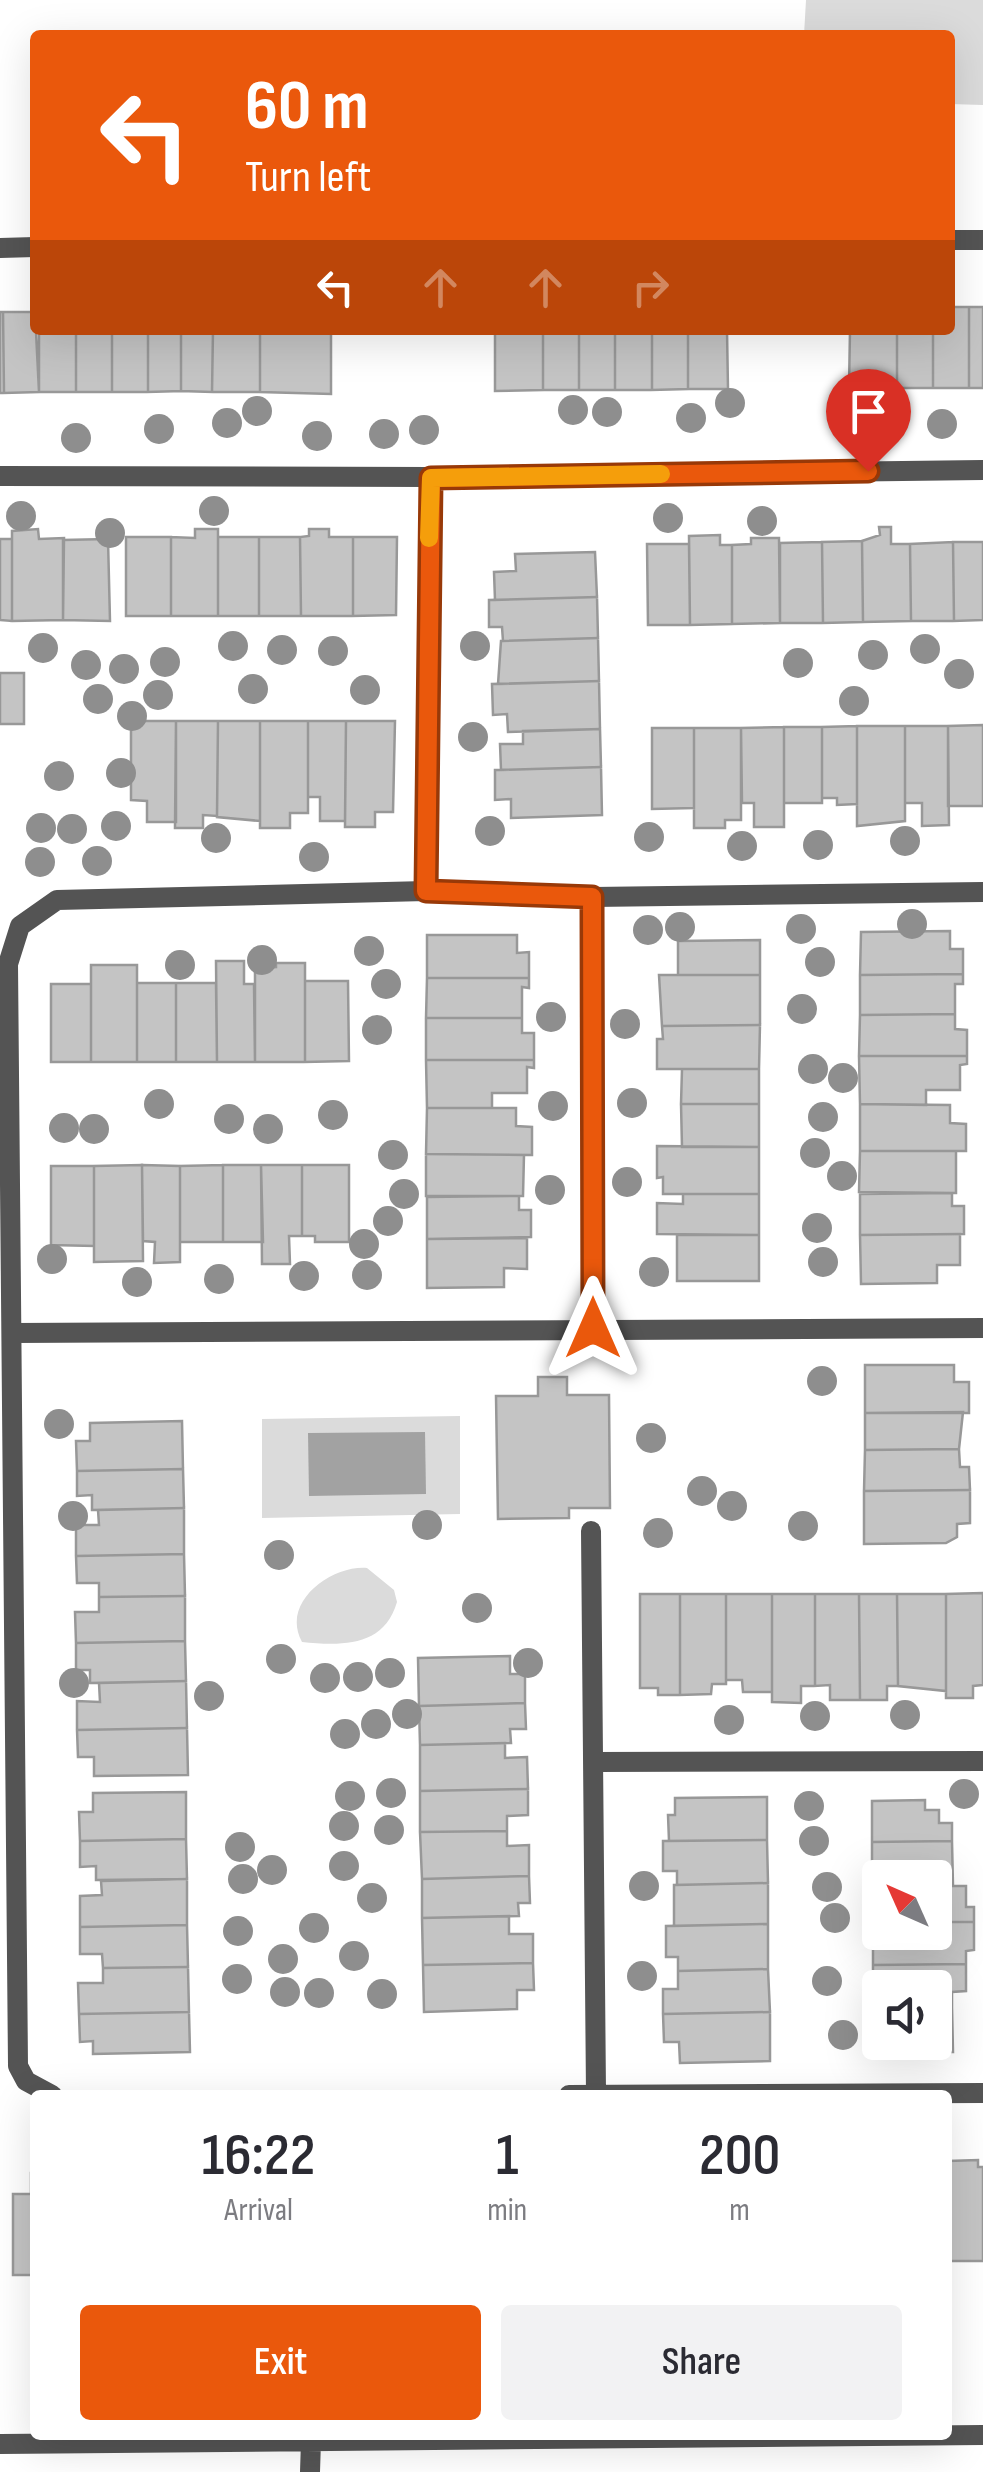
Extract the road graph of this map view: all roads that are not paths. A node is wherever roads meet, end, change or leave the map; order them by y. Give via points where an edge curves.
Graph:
1 (955, 240) edge
2 (983, 240) edge
3 (30, 247) edge
4 (0, 248) edge
5 (983, 470) edge
6 (0, 476) edge
7 (431, 478) junction
8 (426, 891) junction
9 (983, 892) edge
10 (592, 897) junction
11 (593, 1328) junction
12 (983, 1328) edge
13 (14, 1333) junction
14 (591, 1531) dead end
15 (6, 1540) edge
16 (983, 1761) edge
17 (595, 1762) junction
18 (43, 2090) edge
19 (596, 2090) edge
20 (952, 2094) edge
21 (983, 2094) edge
22 (952, 2435) edge
23 (983, 2435) edge
24 (207, 2440) edge
25 (311, 2440) edge
26 (0, 2444) edge
27 (310, 2472) edge

1 - 2 street
3 - 4 street
5 - 7 street
6 - 7 street
7 - 8 street
8 - 10 street
8 - 13 street via 58,900 20,926 8,964
9 - 10 street
10 - 11 street
11 - 12 street
11 - 13 street
13 - 15 street
14 - 17 street
15 - 18 street via 18,2066 26,2081
16 - 17 street
17 - 19 street
20 - 21 street
22 - 23 street
24 - 26 street
25 - 27 street

